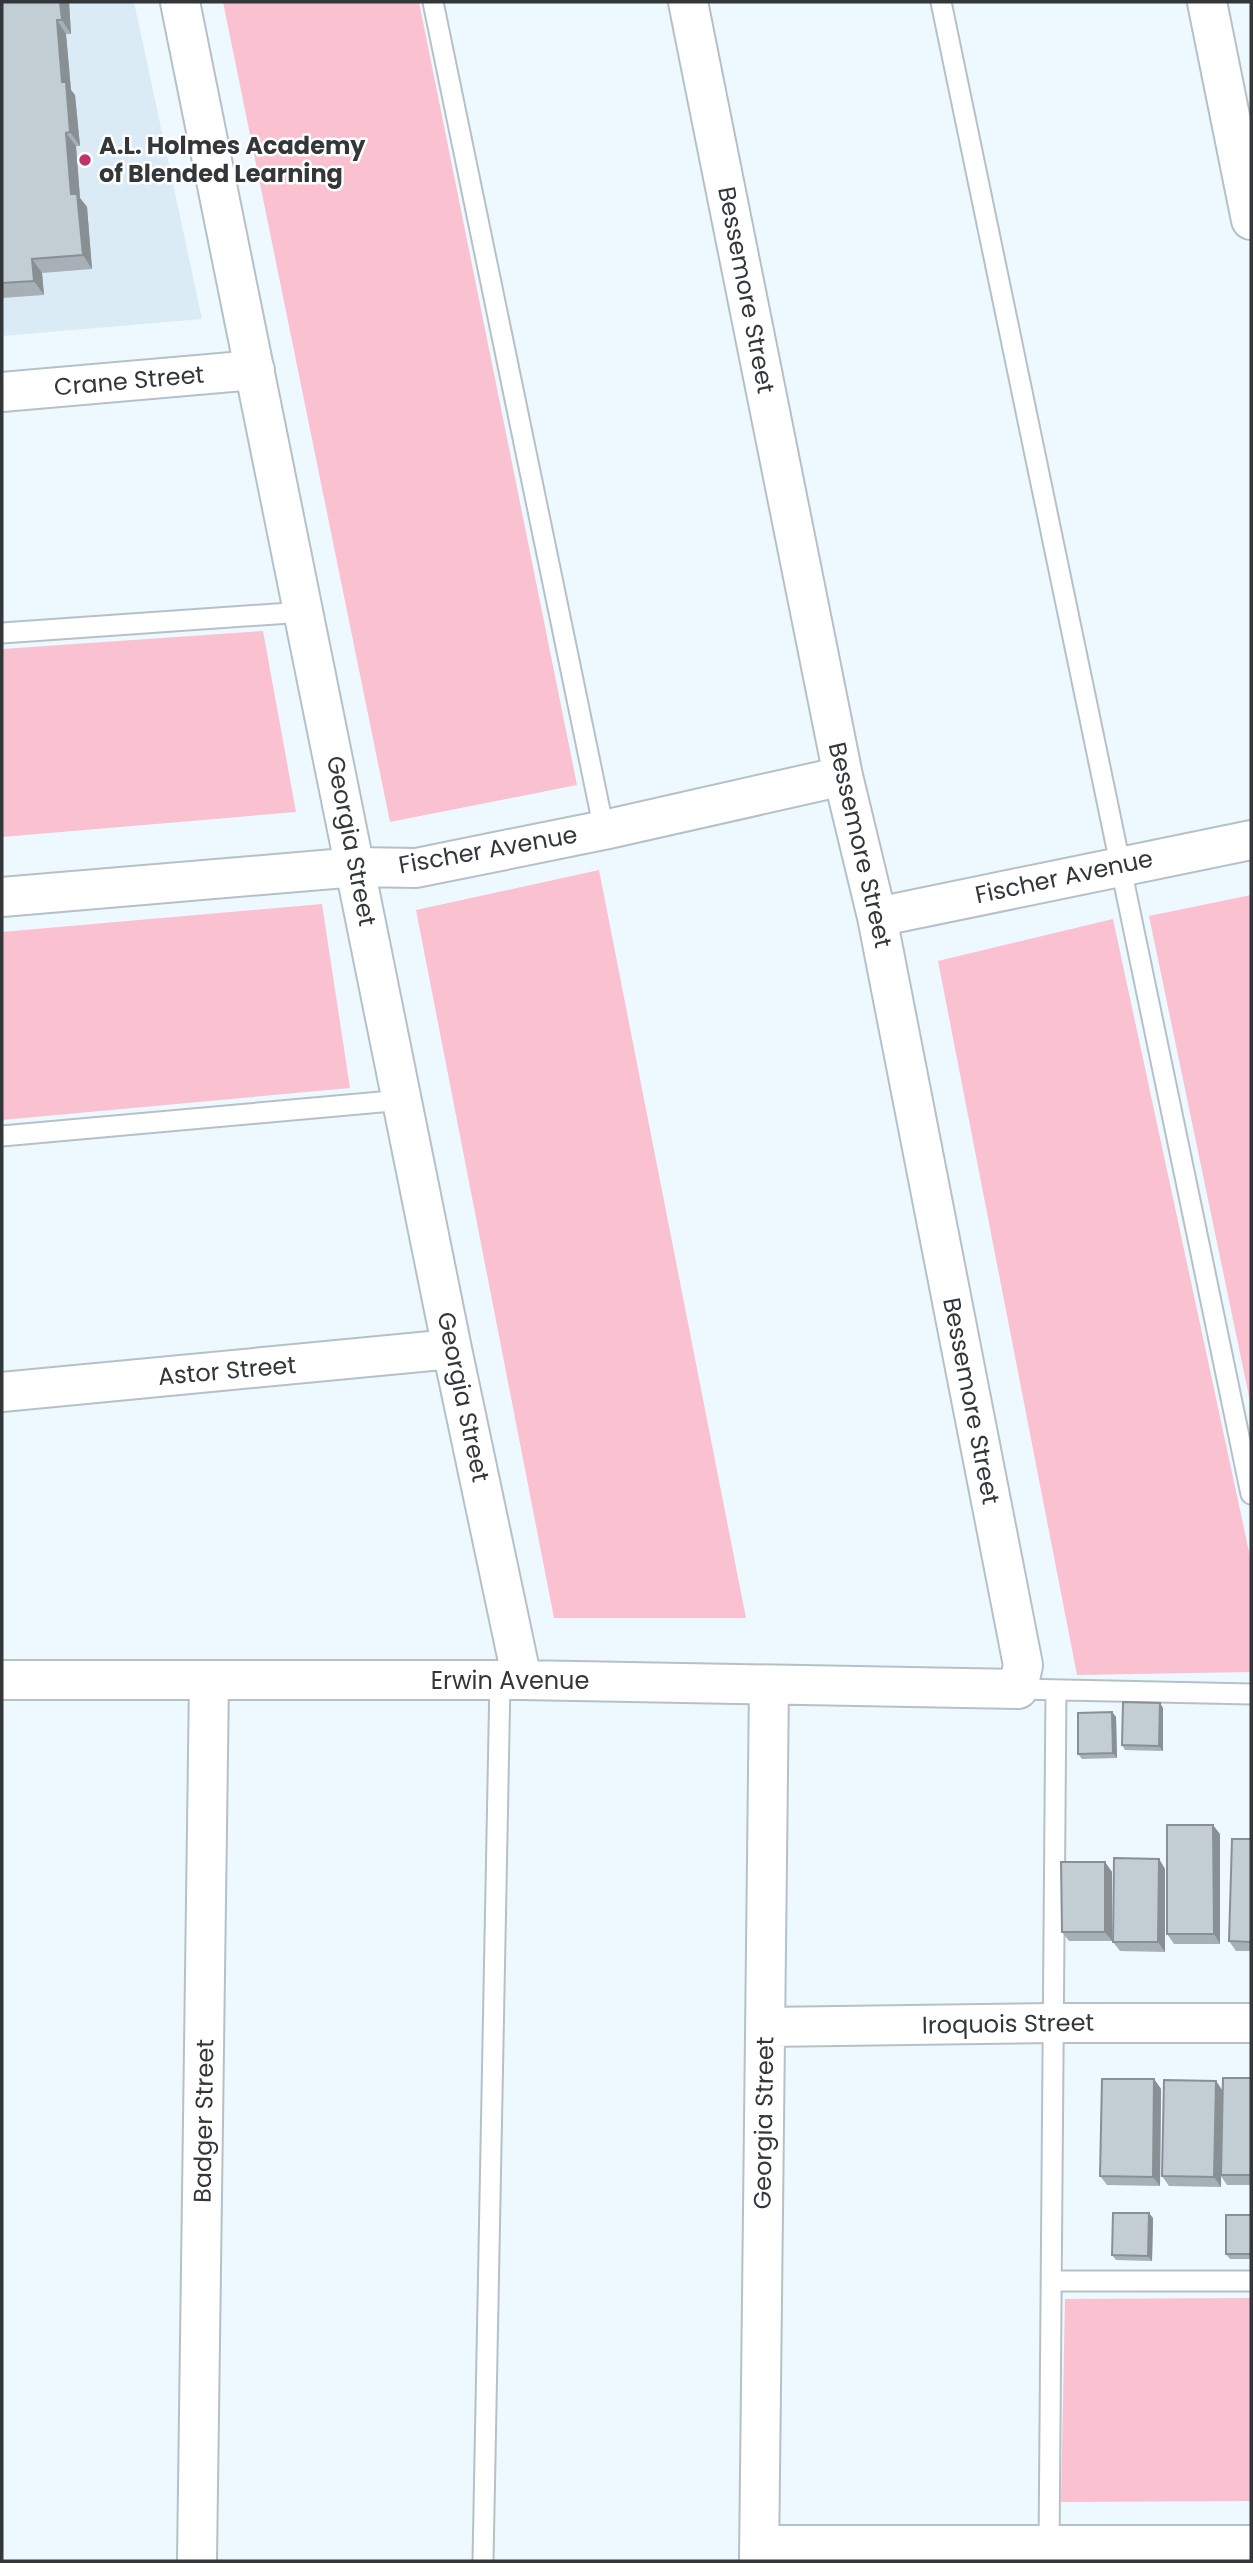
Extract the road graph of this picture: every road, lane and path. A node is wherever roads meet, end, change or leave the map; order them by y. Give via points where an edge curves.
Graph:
1 (180, 2) edge
2 (433, 2) edge
3 (688, 2) edge
4 (941, 2) edge
5 (1207, 2) edge
6 (1251, 219) edge
7 (255, 370) junction
8 (2, 392) edge
9 (304, 612) junction
10 (2, 633) edge
11 (844, 776) junction
12 (604, 830) junction
13 (1251, 840) edge
14 (1121, 865) junction
15 (357, 867) junction
16 (2, 897) edge
17 (877, 917) junction
18 (402, 1100) junction
19 (2, 1136) edge
20 (452, 1349) junction
21 (2, 1392) edge
22 (1251, 1494) edge
23 (2, 1680) edge
24 (511, 1680) junction
25 (209, 1681) junction
26 (769, 1685) junction
27 (1018, 1689) junction
28 (1056, 1690) junction
29 (1251, 1694) edge
30 (1053, 2022) junction
31 (1251, 2023) edge
32 (766, 2027) junction
33 (1051, 2281) junction
34 (1251, 2281) edge
35 (1251, 2545) edge
36 (759, 2553) edge
37 (1049, 2553) edge
38 (197, 2561) edge
39 (483, 2561) edge

1 - 7 street, Georgia Street
2 - 12 lane
3 - 11 street, Bessemore Street
4 - 14 lane
5 - 6 street
7 - 8 street, Crane Street
7 - 9 street, Georgia Street
9 - 10 lane
9 - 15 street, Georgia Street
11 - 12 street, Fischer Avenue
11 - 17 street, Bessemore Street
12 - 15 street, Fischer Avenue via 415,868
13 - 14 street, Fischer Avenue
14 - 17 street, Fischer Avenue
14 - 22 lane
15 - 16 street, Fischer Avenue
15 - 18 street, Georgia Street
17 - 27 street, Bessemore Street via 1023,1665
18 - 19 lane
18 - 20 street, Georgia Street
20 - 21 street, Astor Street
20 - 24 street, Georgia Street
23 - 25 street, Erwin Avenue
24 - 25 street, Erwin Avenue
24 - 26 street, Erwin Avenue
24 - 39 lane
25 - 38 street, Badger Street
26 - 27 street, Erwin Avenue
26 - 32 street, Georgia Street
27 - 28 lane
28 - 29 lane
28 - 30 lane
30 - 31 street, Iroquois Street
30 - 32 street, Iroquois Street
30 - 33 lane
32 - 36 street, Georgia Street
33 - 34 lane
33 - 37 lane
35 - 37 street
36 - 37 street

